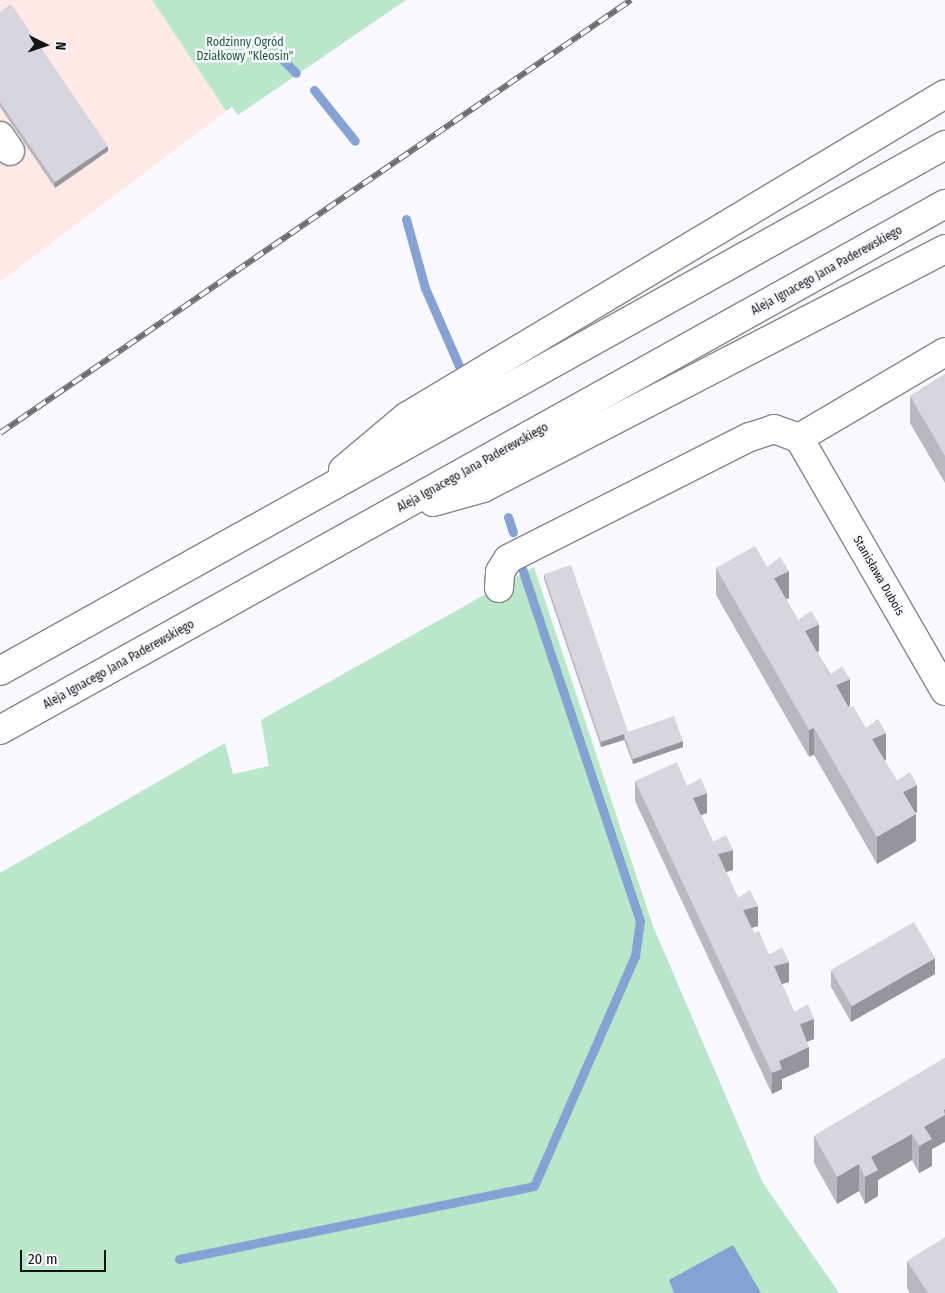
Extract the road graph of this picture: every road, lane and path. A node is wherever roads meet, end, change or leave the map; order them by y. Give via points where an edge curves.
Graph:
1 (945, 94) edge
2 (945, 145) edge
3 (945, 204) edge
4 (945, 249) edge
5 (945, 352) edge
6 (799, 438) junction
7 (307, 503) junction
8 (389, 515) junction
9 (499, 588) dead end
10 (0, 671) edge
11 (945, 691) edge
12 (0, 730) edge

1 - 7 main road via 406,417
2 - 7 main road
3 - 8 main road, Aleja Ignacego Jana Paderewskiego
4 - 8 main road via 484,488
5 - 6 main road
6 - 9 main road via 774,429 750,437 508,559 500,572
6 - 11 main road, Stanisława Dubois
7 - 10 main road
8 - 12 main road, Aleja Ignacego Jana Paderewskiego

